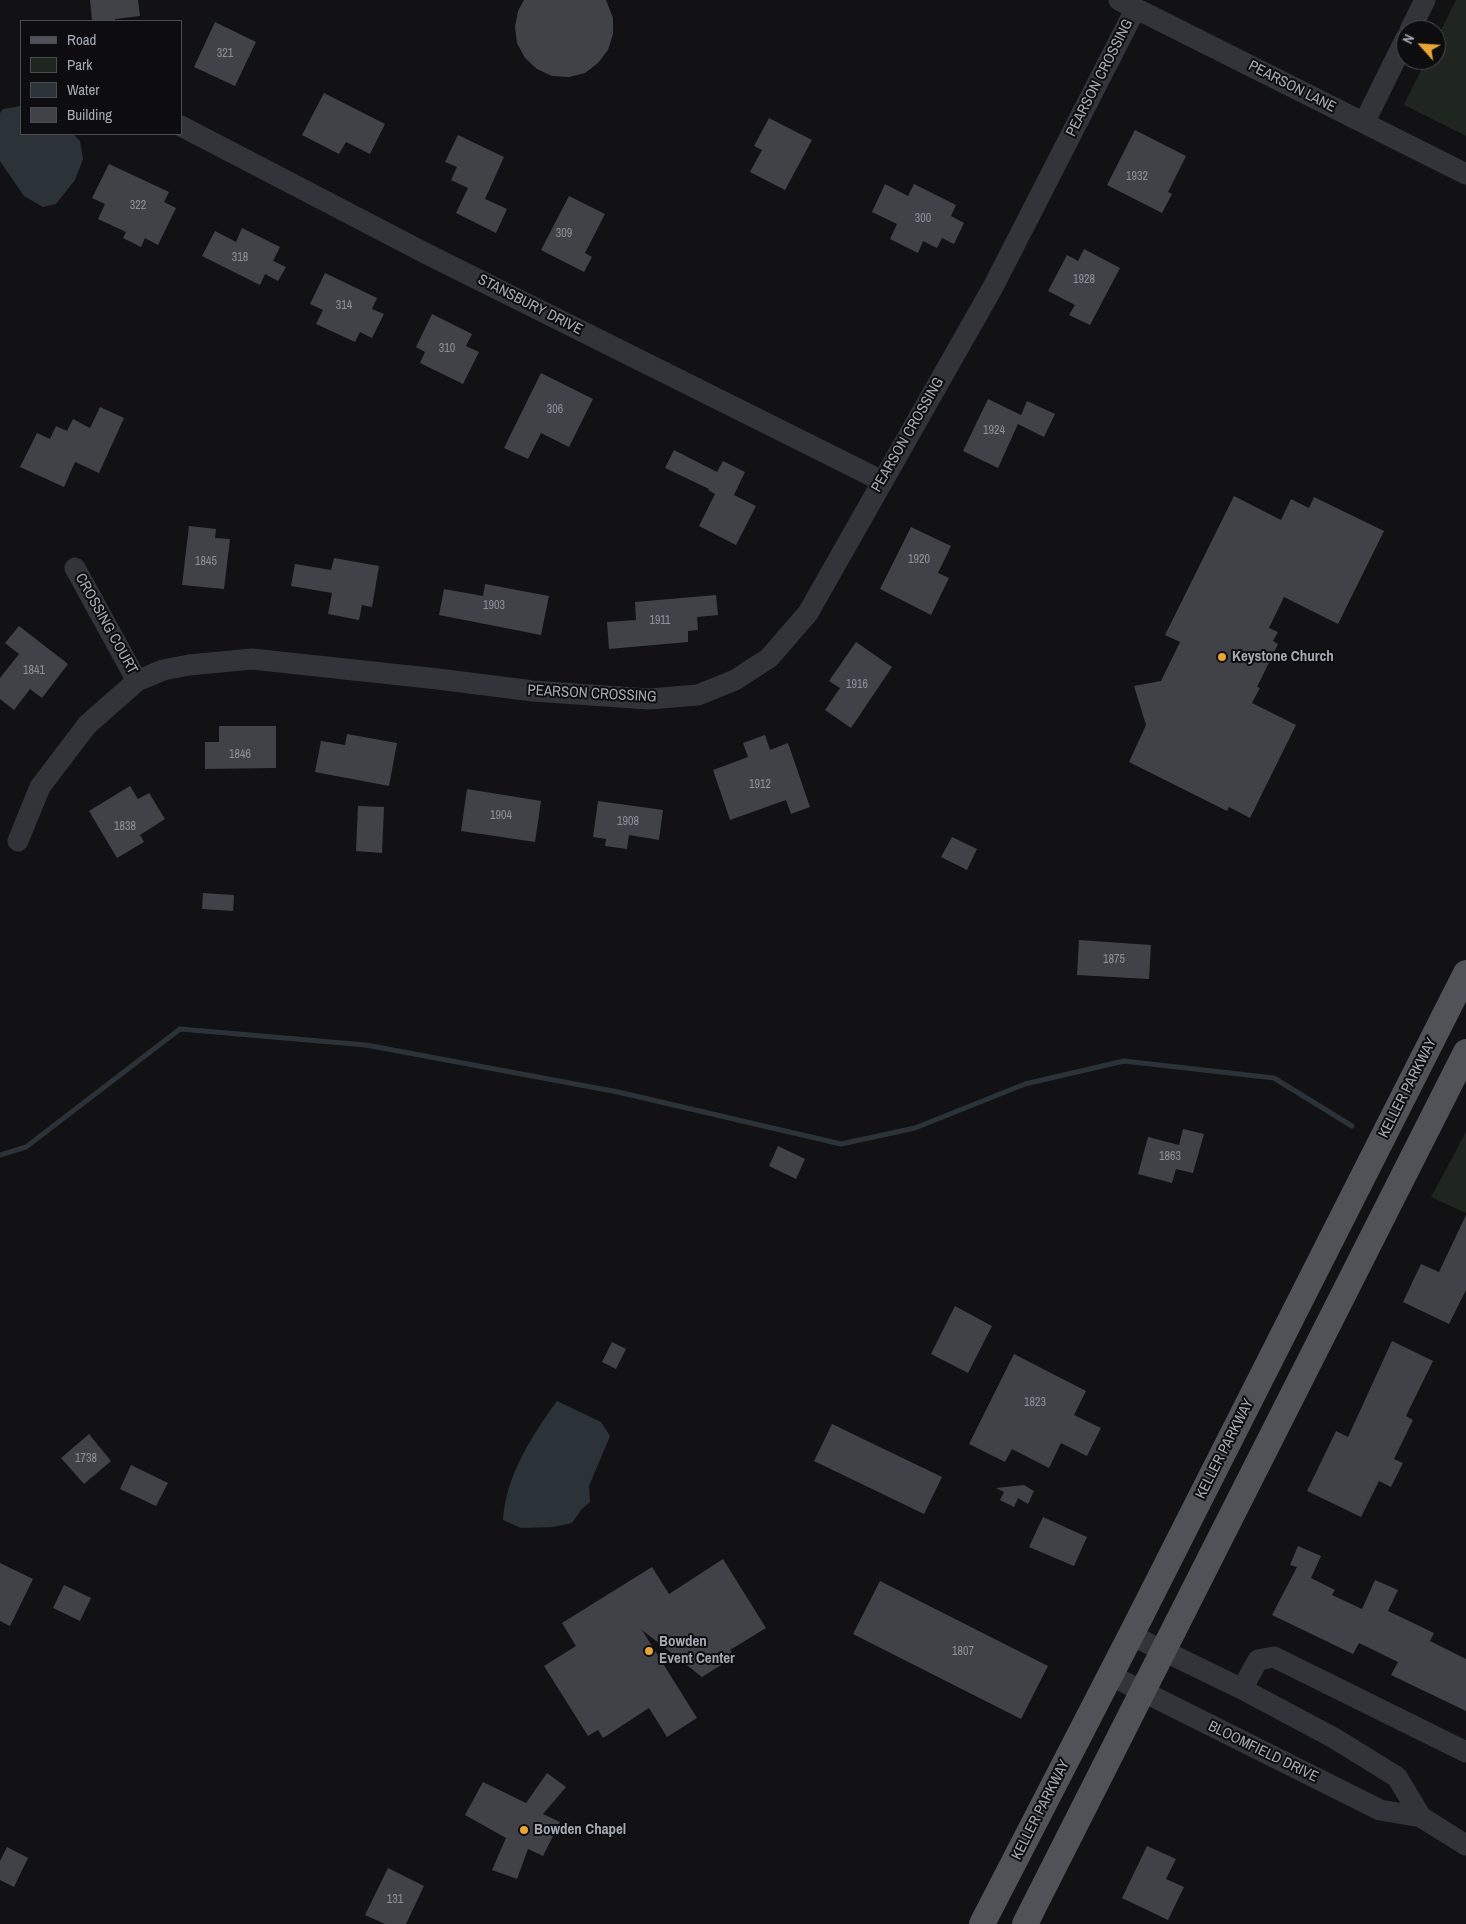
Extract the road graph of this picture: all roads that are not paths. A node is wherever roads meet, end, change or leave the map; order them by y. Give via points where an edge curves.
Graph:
1 (1425, 0) edge
2 (1127, 4) edge
3 (1415, 20) edge
4 (1396, 58) edge
5 (1364, 123) junction
6 (182, 127) edge
7 (1466, 174) edge
8 (882, 481) junction
9 (75, 568) dead end
10 (137, 681) junction
11 (18, 841) dead end
12 (1465, 976) edge
13 (1466, 1052) edge
14 (1131, 1635) junction
15 (1163, 1651) junction
16 (1110, 1675) junction
17 (1242, 1690) junction
18 (1142, 1693) junction
19 (1466, 1752) edge
20 (1421, 1817) junction
21 (1466, 1845) edge
22 (982, 1924) edge
23 (1025, 1924) edge

1 - 3 street
2 - 5 street, PEARSON LANE
2 - 8 street, PEARSON CROSSING via 993,287
4 - 5 street
5 - 7 street, PEARSON LANE
6 - 8 street, STANSBURY DRIVE
8 - 10 street, PEARSON CROSSING via 808,613 787,639 769,658 735,680 698,695 649,699 533,691 252,659 163,670
9 - 10 street, CROSSING COURT
10 - 11 street, PEARSON CROSSING via 87,725 40,787
12 - 14 main road, KELLER PARKWAY
13 - 15 main road
14 - 15 street, BLOOMFIELD DRIVE
14 - 16 main road, KELLER PARKWAY
15 - 17 street, BLOOMFIELD DRIVE
15 - 18 main road
16 - 18 street, BLOOMFIELD DRIVE
16 - 22 main road, KELLER PARKWAY
17 - 19 street via 1258,1660 1274,1657
17 - 20 street, BLOOMFIELD DRIVE via 1334,1738 1397,1777
18 - 20 street, BLOOMFIELD DRIVE via 1380,1810
18 - 23 main road
20 - 21 street, BLOOMFIELD DRIVE

